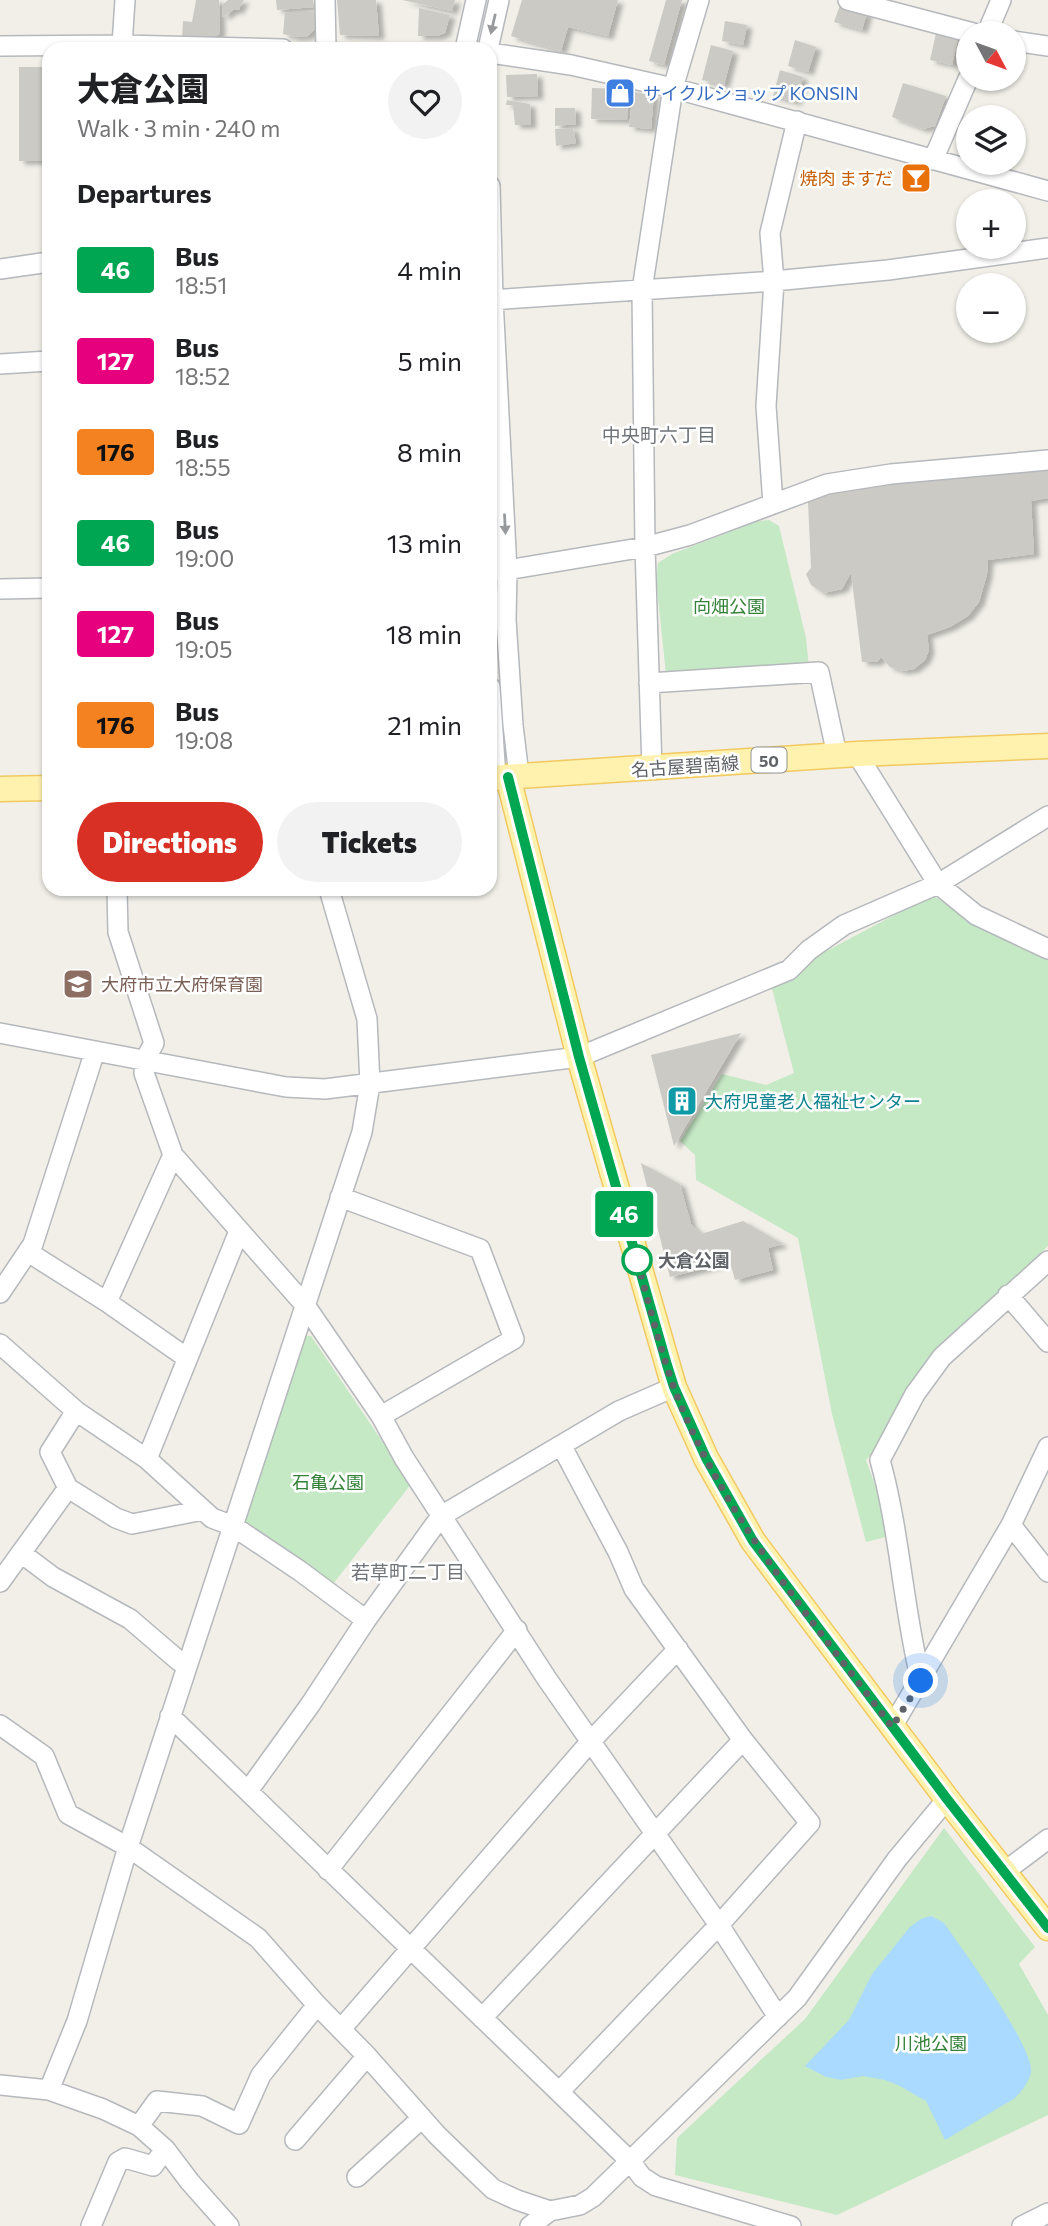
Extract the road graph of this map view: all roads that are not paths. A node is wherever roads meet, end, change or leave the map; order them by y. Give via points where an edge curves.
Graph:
1 (125, 0) edge
2 (325, 0) edge
3 (476, 0) edge
4 (499, 0) edge
5 (699, 0) edge
6 (848, 0) edge
7 (1001, 0) edge
8 (992, 21) edge
9 (956, 29) edge
10 (133, 42) edge
11 (326, 42) edge
12 (467, 42) edge
13 (491, 42) edge
14 (1026, 43) edge
15 (0, 46) edge
16 (42, 46) edge
17 (1048, 46) edge
18 (497, 52) edge
19 (673, 89) junction
20 (963, 91) edge
21 (797, 121) junction
22 (933, 160) junction
23 (1048, 191) edge
24 (1048, 248) edge
25 (42, 263) edge
26 (0, 269) edge
27 (774, 281) junction
28 (642, 290) junction
29 (497, 299) edge
30 (42, 361) edge
31 (0, 363) edge
32 (1048, 460) edge
33 (497, 502) edge
34 (773, 504) junction
35 (645, 547) junction
36 (499, 570) edge
37 (42, 588) edge
38 (0, 589) edge
39 (649, 682) junction
40 (497, 735) edge
41 (1048, 746) edge
42 (847, 754) junction
43 (652, 769) junction
44 (503, 777) edge
45 (42, 788) edge
46 (0, 789) edge
47 (1048, 816) edge
48 (937, 884) junction
49 (117, 896) edge
50 (331, 896) edge
51 (1048, 949) edge
52 (0, 1033) edge
53 (95, 1051) junction
54 (579, 1057) junction
55 (145, 1060) junction
56 (370, 1084) junction
57 (173, 1155) junction
58 (340, 1197) junction
59 (239, 1231) junction
60 (28, 1252) junction
61 (1048, 1261) edge
62 (0, 1293) edge
63 (1008, 1294) junction
64 (107, 1302) junction
65 (305, 1305) junction
66 (1048, 1342) edge
67 (0, 1344) edge
68 (187, 1358) junction
69 (674, 1387) junction
70 (76, 1411) junction
71 (381, 1416) junction
72 (561, 1445) junction
73 (1048, 1447) edge
74 (147, 1459) junction
75 (68, 1488) junction
76 (204, 1510) junction
77 (441, 1516) junction
78 (1011, 1525) junction
79 (233, 1527) junction
80 (21, 1553) junction
81 (1048, 1572) edge
82 (0, 1582) edge
83 (366, 1620) junction
84 (517, 1630) junction
85 (678, 1649) junction
86 (188, 1664) junction
87 (921, 1681) junction
88 (170, 1716) junction
89 (0, 1725) edge
90 (892, 1727) junction
91 (743, 1740) junction
92 (591, 1741) junction
93 (248, 1791) junction
94 (947, 1799) junction
95 (655, 1836) junction
96 (1048, 1839) edge
97 (128, 1847) junction
98 (328, 1870) junction
99 (1004, 1872) junction
100 (719, 1925) junction
101 (1048, 1928) edge
102 (412, 1949) junction
103 (317, 2006) junction
104 (778, 2017) junction
105 (482, 2018) junction
106 (341, 2029) junction
107 (367, 2056) junction
108 (0, 2085) edge
109 (49, 2090) junction
110 (559, 2092) junction
111 (422, 2118) junction
112 (139, 2126) junction
113 (295, 2140) dead end
114 (165, 2149) junction
115 (629, 2161) junction
116 (357, 2177) dead end
117 (1048, 2213) edge
118 (539, 2221) edge
119 (92, 2226) edge
120 (229, 2226) edge
121 (791, 2226) edge
122 (1022, 2226) edge

1 - 10 street
2 - 11 street
3 - 12 street
4 -> 13 street
5 - 19 street
6 - 9 street
7 - 8 street
14 - 17 street
15 - 16 street
18 - 19 street
19 - 21 street
19 - 28 street
20 - 22 street
21 - 22 street
21 - 27 street via 770,233
22 - 23 street
24 - 27 street
25 - 26 street
27 - 28 street
27 - 34 street via 765,406
28 - 29 street
28 - 35 street
30 - 31 street
32 - 34 street via 827,484
33 -> 36 street
34 - 35 street
35 - 36 street
35 - 39 street
36 - 44 street via 506,620
37 - 38 street
39 - 42 street via 819,672
39 - 43 street
40 - 44 street
41 - 42 main road, 名古屋碧南線 / 50
42 - 43 main road, 名古屋碧南線 / 50
42 - 48 street
43 - 44 main road, 名古屋碧南線 / 50
44 - 54 main road
45 - 46 main road
47 - 48 street
48 - 51 street via 976,915
48 - 54 street via 844,925 789,970
49 - 55 street via 118,932 154,1043
50 - 56 street via 367,1019
52 - 53 street
53 - 55 street
53 - 60 street
54 - 56 street
54 - 69 main road
55 - 56 street via 286,1087
55 - 57 street via 144,1073
56 - 58 street via 362,1132
57 - 59 street
57 - 64 street
58 - 65 street
58 - 71 street via 480,1249 514,1339
59 - 65 street
59 - 68 street
60 - 62 street
60 - 64 street
61 - 63 street
63 - 66 street
63 - 87 street via 943,1357 915,1394 880,1460 897,1531
64 - 68 street
65 - 71 street
65 - 79 street
67 - 70 street
68 - 74 street
69 - 72 street via 619,1411
69 - 90 main road via 706,1458 753,1541
70 - 74 street
70 - 75 street via 50,1452
71 - 77 street
72 - 77 street
72 - 85 street via 634,1589
73 - 78 street
74 - 76 street
75 - 76 street via 132,1524
75 - 80 street
76 - 79 street
77 - 83 street
77 - 84 street
78 - 81 street
78 - 87 street
79 - 83 street
79 - 86 street
80 - 82 street
80 - 86 street via 53,1577 130,1619
83 - 93 street
84 - 92 street
84 - 98 street
85 - 91 street
85 - 92 street
86 - 88 street
87 - 90 street
88 - 93 street
88 - 97 street
89 - 97 street via 44,1756 68,1814
90 - 94 main road
91 - 95 street
91 - 100 street via 810,1823
92 - 95 street
92 - 102 street
93 - 98 street
94 - 99 main road
94 - 104 street
95 - 100 street
95 - 105 street
96 - 99 street
97 - 103 street via 258,1938
97 - 109 street via 77,2021
98 - 102 street
99 - 101 main road
100 - 104 street
100 - 110 street
102 - 105 street
102 - 106 street
103 - 106 street
103 - 112 street via 261,2075 239,2124 202,2106 157,2101
104 - 115 street
105 - 110 street
106 - 107 street
107 - 111 street
107 - 113 street
108 - 109 street
109 - 112 street
110 - 115 street
111 - 116 street
111 - 118 street via 493,2189 517,2200
112 - 114 street
114 - 119 street via 153,2166 125,2158 118,2162
114 - 120 street
115 - 118 street via 593,2197
115 - 121 street via 656,2186
117 - 122 street

